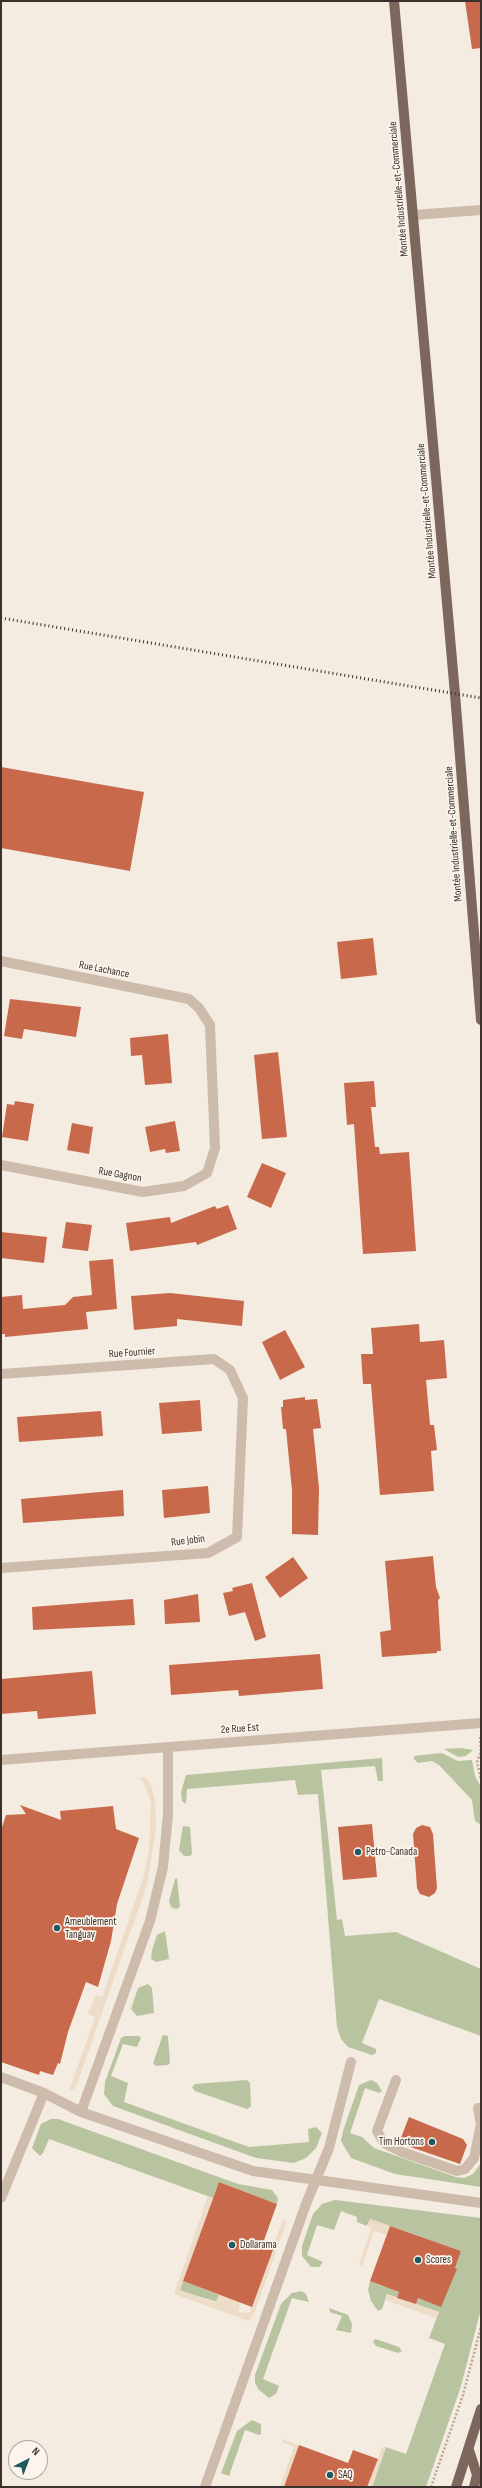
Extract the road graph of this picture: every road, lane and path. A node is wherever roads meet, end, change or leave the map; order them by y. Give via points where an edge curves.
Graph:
1 (394, 1) edge
2 (481, 210) edge
3 (414, 215) junction
4 (1, 961) edge
5 (199, 1008) joint
6 (481, 1020) edge
7 (1, 1165) edge
8 (1, 1374) edge
9 (243, 1398) joint
10 (1, 1568) edge
11 (480, 1724) edge
12 (168, 1747) junction
13 (1, 1760) edge
14 (481, 1779) edge
15 (351, 2062) dead end
16 (1, 2077) edge
17 (396, 2080) dead end
18 (44, 2093) junction
19 (478, 2108) dead end
20 (82, 2112) junction
21 (317, 2180) junction
22 (1, 2198) edge
23 (481, 2203) edge
24 (481, 2327) edge
25 (481, 2409) edge
26 (469, 2450) junction
27 (205, 2487) edge
28 (430, 2487) edge
29 (456, 2487) edge
30 (474, 2487) edge

1 - 3 main road, Montée Industrielle-et-Commerciale
2 - 3 street
3 - 6 main road, Montée Industrielle-et-Commerciale
4 - 5 street, Rue Lachance via 189,999
5 - 7 street, Rue Gagnon via 210,1025 215,1148 207,1173 184,1186 143,1192
8 - 9 street, Rue Fournier via 214,1359 230,1370
9 - 10 street, Rue Jobin via 236,1537 208,1553
11 - 12 street, 2e Rue Est
11 - 14 path via 481,1751 477,1762
12 - 13 street, 2e Rue Est
12 - 20 street via 168,1814 163,1867 150,1921
15 - 21 street via 329,2148
16 - 18 street
17 - 19 street via 377,2131 384,2143 457,2171 465,2169 474,2158 481,2124
18 - 20 street
18 - 22 street
20 - 21 street via 232,2165 275,2175
21 - 23 street
21 - 27 street via 306,2204
24 - 28 path via 463,2395
25 - 26 main road
26 - 29 main road
26 - 30 main road via 477,2475

